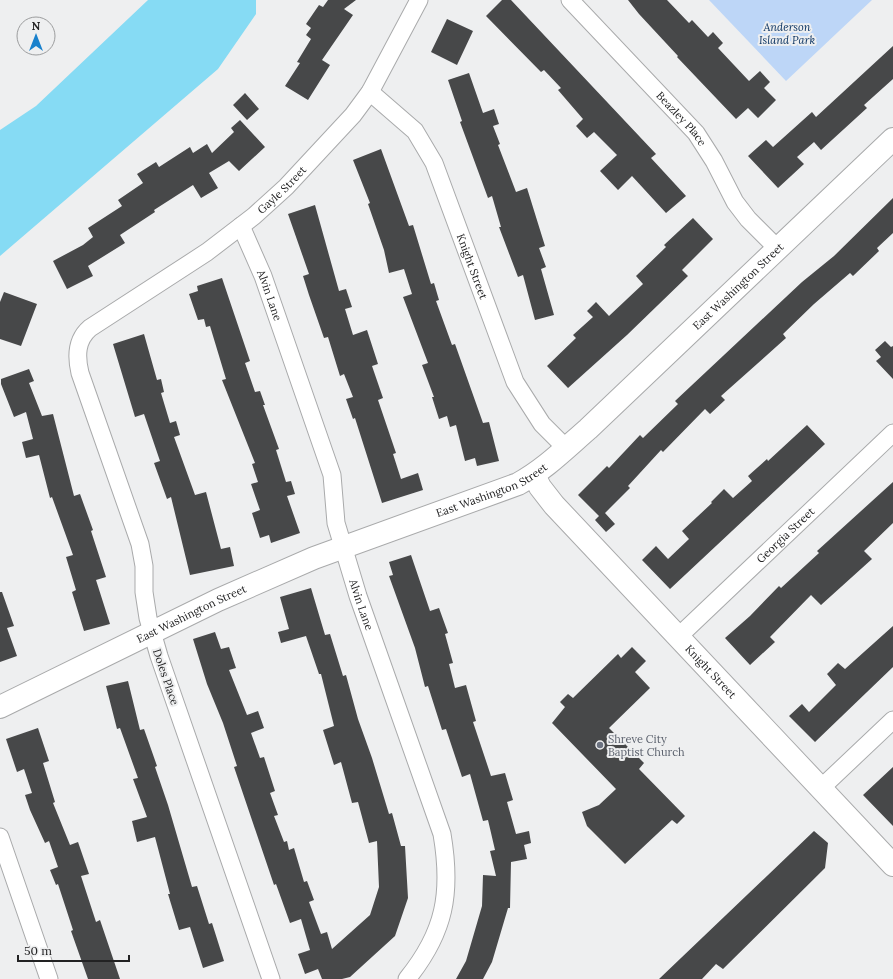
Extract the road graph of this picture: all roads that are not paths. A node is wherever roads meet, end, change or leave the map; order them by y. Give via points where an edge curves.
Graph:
1 (419, 0) edge
2 (570, 0) edge
3 (370, 92) junction
4 (893, 139) edge
5 (241, 226) junction
6 (778, 249) junction
7 (90, 328) joint
8 (893, 433) edge
9 (566, 448) junction
10 (534, 475) junction
11 (343, 547) junction
12 (152, 632) junction
13 (678, 637) junction
14 (0, 707) edge
15 (893, 720) edge
16 (820, 789) junction
17 (0, 837) edge
18 (893, 865) edge
19 (48, 979) edge
20 (271, 979) edge
21 (407, 979) edge

1 - 3 street, Gayle Street
2 - 6 street, Beazley Place via 696,133 714,160 735,202
3 - 5 street, Gayle Street via 353,115 286,187
3 - 9 street, Knight Street via 407,122 422,141 434,163 515,382 542,424
4 - 6 street, East Washington Street
5 - 7 street, Gayle Street
5 - 11 street, Alvin Lane via 263,276 332,475 336,523
6 - 9 street, East Washington Street
7 - 12 street, Doles Place via 78,346 77,360 140,544 144,566 144,592
8 - 13 street, Georgia Street
9 - 10 street, East Washington Street
10 - 11 street, East Washington Street via 518,484
10 - 13 street, Knight Street via 554,505
11 - 12 street, East Washington Street via 218,600
11 - 21 street, Alvin Lane via 442,834 447,862 447,891 441,919 420,962
12 - 14 street, East Washington Street
12 - 20 street, Doles Place
13 - 16 street, Knight Street
15 - 16 street
16 - 18 street, Knight Street
17 - 19 street

